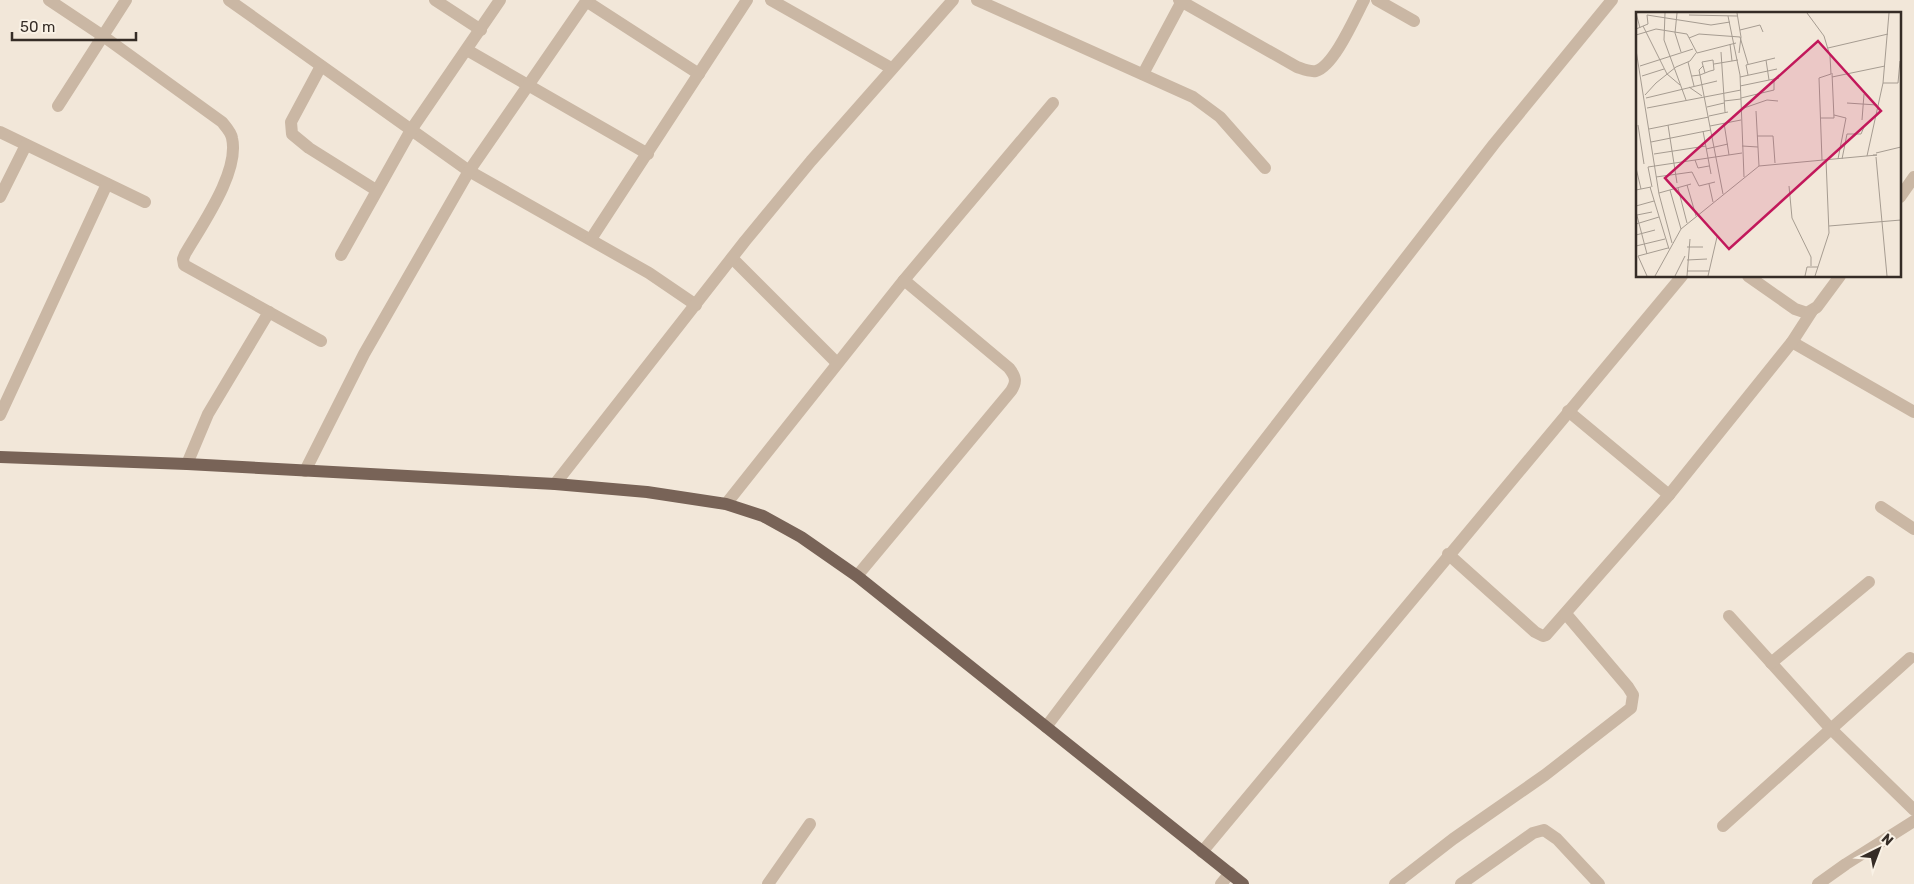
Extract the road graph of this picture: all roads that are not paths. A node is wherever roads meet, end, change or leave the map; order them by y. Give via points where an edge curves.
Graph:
1 (49, 0) edge
2 (126, 0) edge
3 (229, 0) edge
4 (435, 0) edge
5 (500, 0) edge
6 (747, 0) edge
7 (771, 0) edge
8 (953, 0) edge
9 (977, 0) edge
10 (1364, 0) edge
11 (1377, 0) edge
12 (1612, 0) edge
13 (586, 1) edge
14 (1180, 1) edge
15 (1414, 21) dead end
16 (481, 30) junction
17 (103, 36) junction
18 (467, 50) junction
19 (321, 66) junction
20 (891, 68) junction
21 (699, 74) junction
22 (1143, 74) junction
23 (530, 85) junction
24 (1052, 103) dead end
25 (58, 106) dead end
26 (411, 130) junction
27 (0, 132) edge
28 (26, 145) junction
29 (648, 154) junction
30 (1265, 168) dead end
31 (469, 171) junction
32 (1914, 177) edge
33 (107, 184) junction
34 (376, 190) junction
35 (1902, 193) edge
36 (0, 197) edge
37 (145, 202) dead end
38 (591, 239) junction
39 (341, 255) dead end
40 (732, 258) junction
41 (1680, 278) edge
42 (1751, 278) edge
43 (1838, 278) edge
44 (904, 280) junction
45 (696, 304) junction
46 (1812, 311) junction
47 (269, 312) junction
48 (321, 341) dead end
49 (1792, 342) junction
50 (837, 363) junction
51 (1568, 411) junction
52 (1914, 412) edge
53 (0, 415) edge
54 (0, 457) edge
55 (186, 464) junction
56 (305, 471) junction
57 (555, 484) junction
58 (1669, 495) junction
59 (726, 504) junction
60 (1881, 507) dead end
61 (1914, 528) edge
62 (1448, 554) junction
63 (857, 576) junction
64 (1869, 582) dead end
65 (1566, 614) junction
66 (1728, 616) dead end
67 (1910, 658) dead end
68 (1771, 663) junction
69 (1046, 727) junction
70 (1830, 728) junction
71 (1914, 810) edge
72 (1914, 820) edge
73 (810, 824) dead end
74 (1723, 826) dead end
75 (1202, 852) junction
76 (1230, 873) junction
77 (768, 884) edge
78 (1221, 884) edge
79 (1243, 884) edge
80 (1395, 884) edge
81 (1461, 884) edge
82 (1599, 884) edge
83 (1818, 884) edge

1 - 17 street
2 - 17 street
3 - 19 street
4 - 16 street
5 - 16 street
6 - 21 street
7 - 20 street
8 - 20 street
9 - 22 street
10 - 14 street via 1332,58 1315,71 1297,67
11 - 15 street
12 - 69 street via 1494,144
13 - 21 street
13 - 23 street
14 - 22 street
16 - 18 street
17 - 25 street
17 - 47 street via 222,122 229,131 233,146 229,170 183,262 188,268
18 - 23 street
18 - 26 street
19 - 26 street
19 - 34 street via 291,122 292,134
20 - 40 street
21 - 29 street
22 - 30 street via 1177,88 1207,106
23 - 29 street
23 - 31 street
24 - 44 street
26 - 31 street
26 - 34 street
27 - 28 street
28 - 33 street
28 - 36 street
29 - 38 street
31 - 38 street
31 - 56 street via 364,354
32 - 35 street
33 - 37 street
33 - 53 street
34 - 39 street
38 - 45 street
40 - 45 street
40 - 50 street
41 - 51 street
42 - 46 street via 1802,313
43 - 46 street
44 - 50 street
44 - 63 street via 1009,368 1016,383
45 - 57 street
46 - 49 street
47 - 48 street
47 - 55 street via 211,407
49 - 52 street
49 - 58 street
50 - 59 street
51 - 58 street
51 - 62 street
54 - 55 main road
55 - 56 main road
56 - 57 main road
57 - 59 main road via 647,492
58 - 65 street
59 - 63 main road via 762,516 801,537
60 - 61 street
62 - 65 street via 1539,635 1550,633
62 - 75 street
63 - 69 main road
64 - 68 street
65 - 80 street via 1628,687 1633,696 1631,708
66 - 68 street
67 - 70 street
68 - 70 street
69 - 75 main road
70 - 71 street
70 - 74 street
72 - 83 street
73 - 77 street
75 - 76 main road
76 - 78 street
76 - 79 main road
81 - 82 street via 1532,833 1544,830 1557,839

